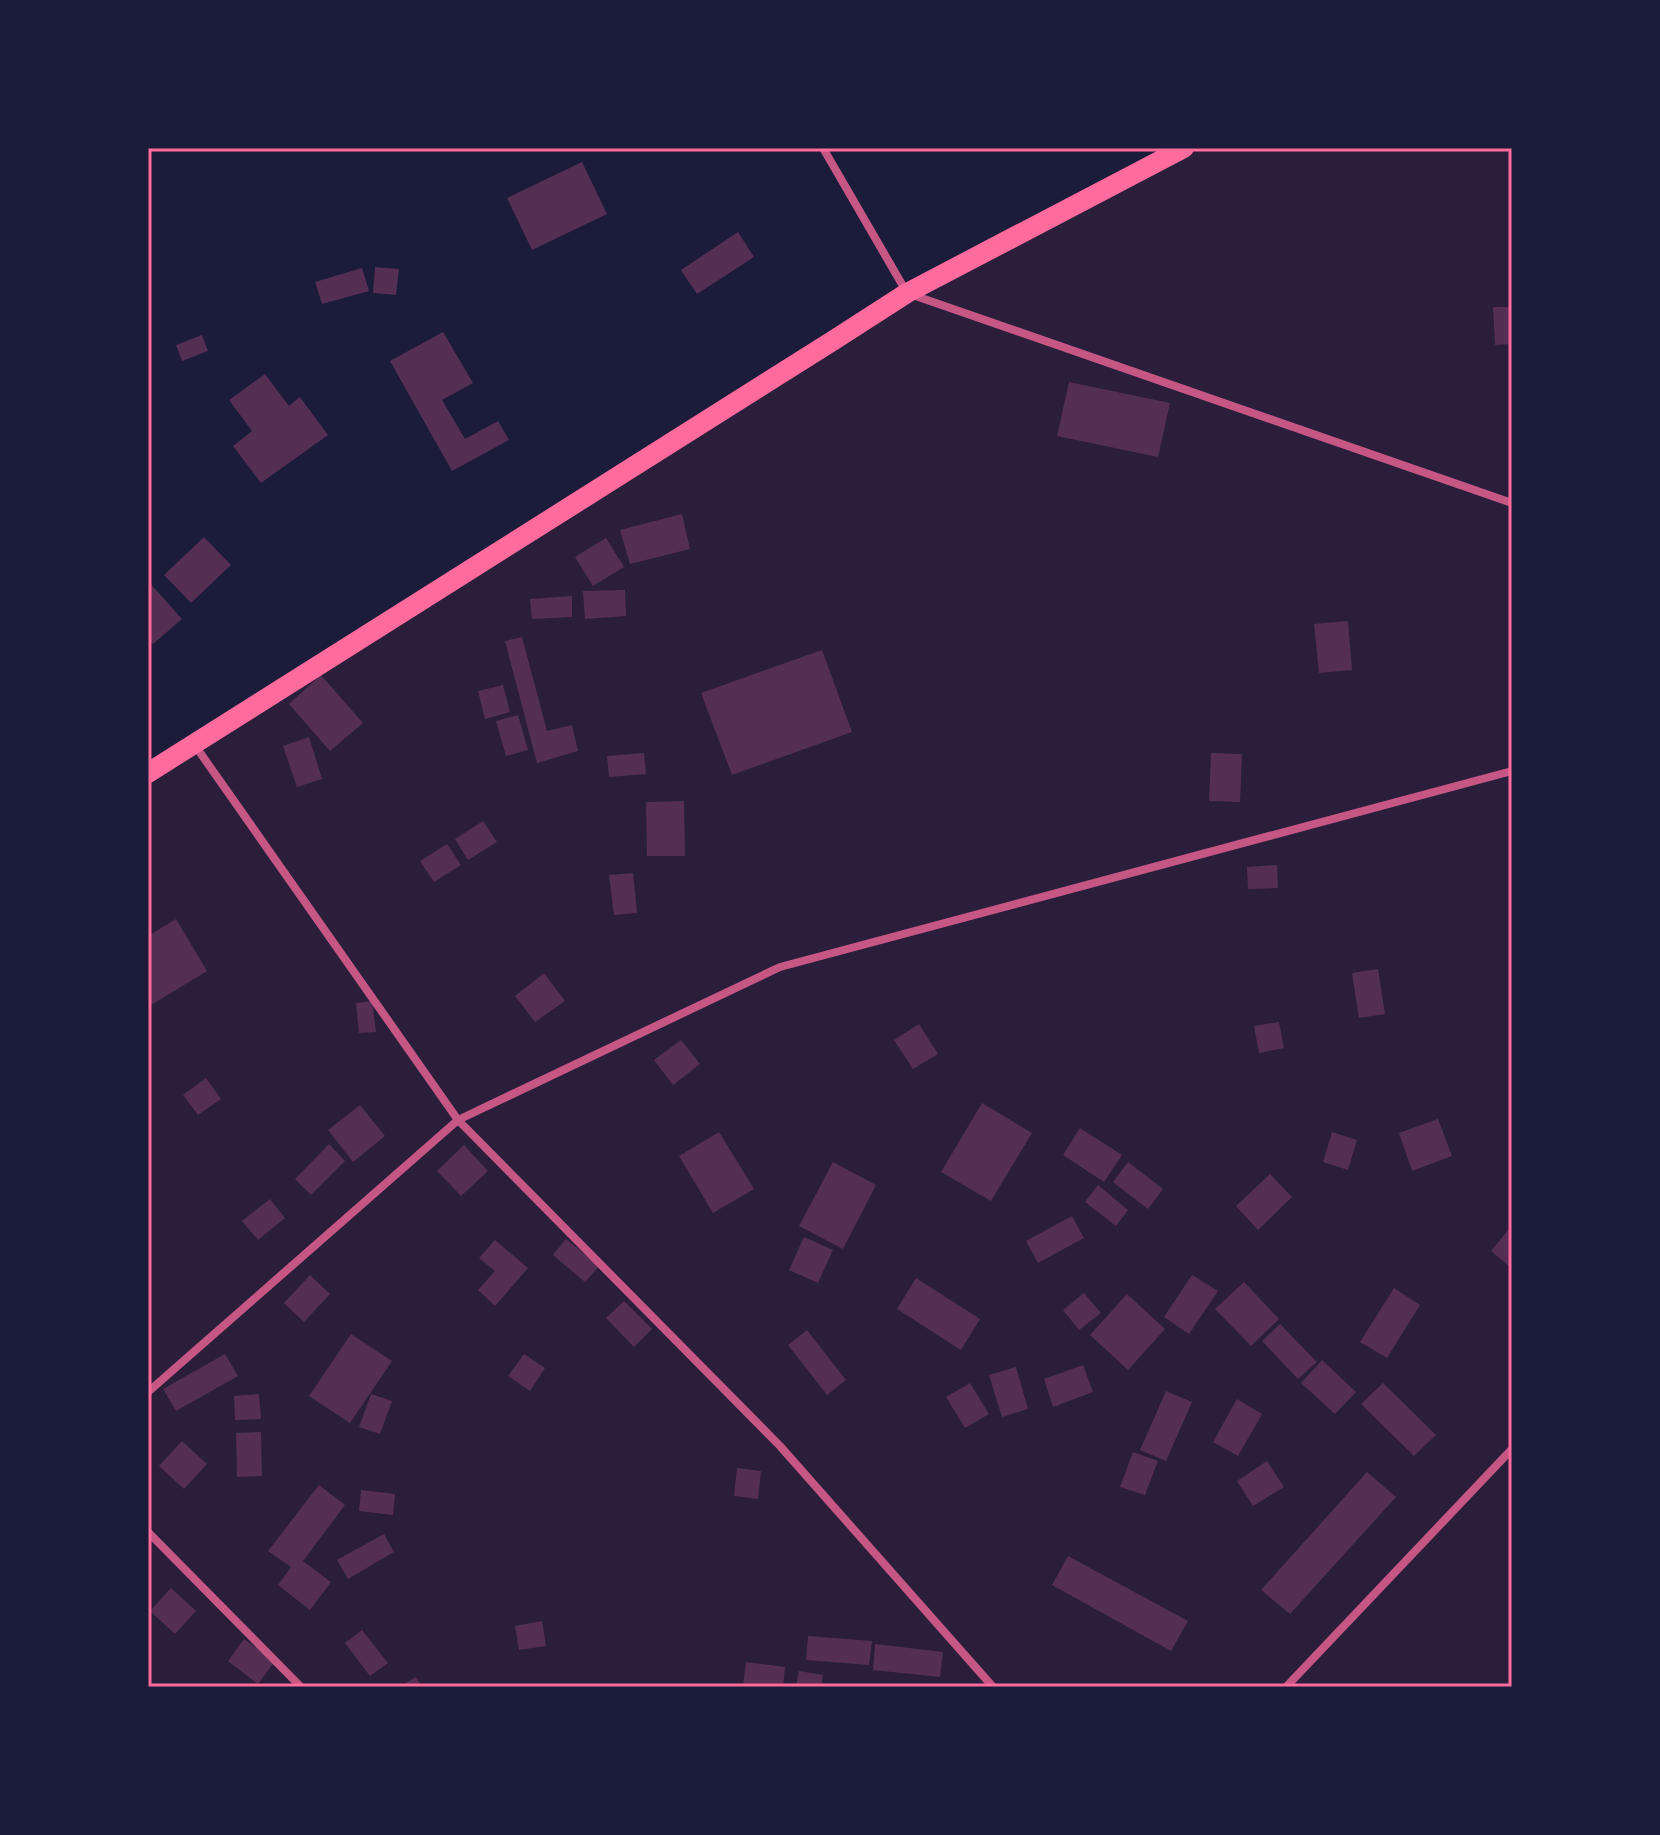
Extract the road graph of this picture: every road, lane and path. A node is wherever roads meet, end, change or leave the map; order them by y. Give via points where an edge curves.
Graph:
1 (823, 148) edge
2 (1184, 148) edge
3 (907, 293) junction
4 (1512, 503) edge
5 (194, 744) junction
6 (1512, 771) edge
7 (148, 773) edge
8 (458, 1120) junction
9 (148, 1392) edge
10 (1512, 1449) edge
11 (148, 1532) edge
12 (301, 1687) edge
13 (993, 1687) edge
14 (1286, 1687) edge

1 - 3 street
2 - 3 main road
3 - 4 street
3 - 5 main road
5 - 7 main road
5 - 8 street
6 - 8 street via 780,967
8 - 9 street
8 - 13 street via 780,1446
10 - 14 street
11 - 12 street

